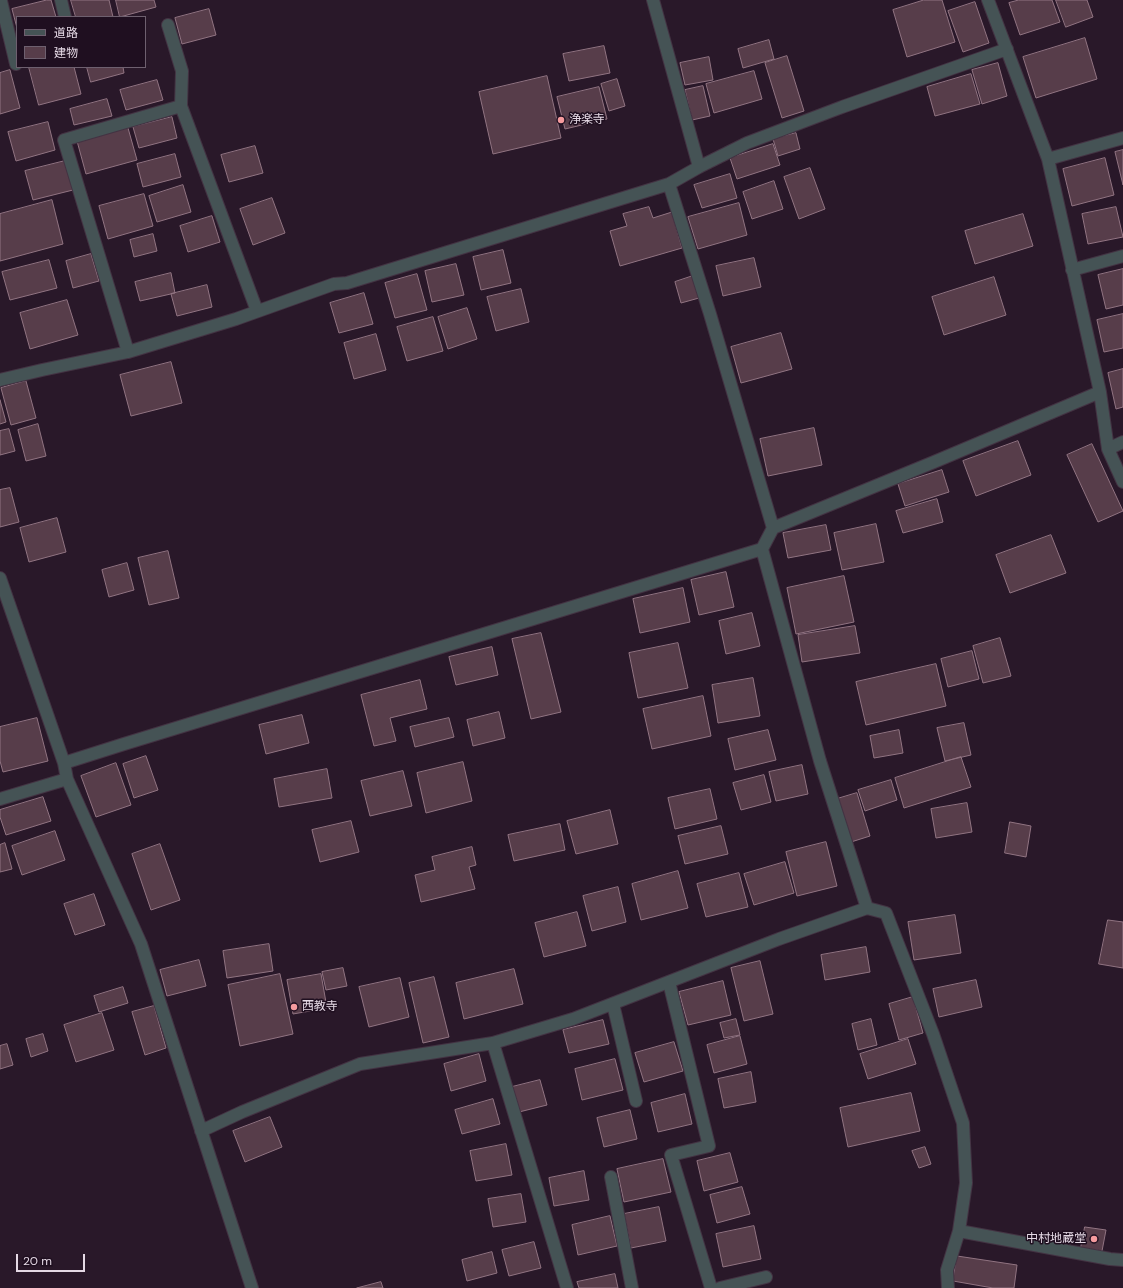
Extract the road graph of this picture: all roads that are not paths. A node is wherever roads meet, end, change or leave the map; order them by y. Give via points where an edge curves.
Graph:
1 (61, 0) edge
2 (653, 0) edge
3 (988, 0) edge
4 (2, 1) edge
5 (65, 16) edge
6 (168, 25) dead end
7 (1007, 49) junction
8 (16, 64) dead end
9 (181, 106) junction
10 (1123, 138) edge
11 (1048, 159) junction
12 (699, 167) junction
13 (669, 184) junction
14 (1123, 256) edge
15 (1072, 270) junction
16 (257, 311) junction
17 (128, 352) junction
18 (0, 380) edge
19 (1100, 392) junction
20 (1123, 442) edge
21 (1108, 449) junction
22 (1123, 482) edge
23 (773, 528) junction
24 (762, 550) junction
25 (0, 578) edge
26 (64, 763) junction
27 (67, 779) junction
28 (0, 798) edge
29 (867, 908) junction
30 (670, 982) junction
31 (613, 1004) junction
32 (493, 1043) junction
33 (636, 1101) dead end
34 (202, 1131) junction
35 (611, 1177) dead end
36 (959, 1231) junction
37 (1123, 1260) edge
38 (766, 1277) dead end
39 (252, 1288) edge
40 (567, 1288) edge
41 (632, 1288) edge
42 (711, 1288) edge
43 (720, 1288) edge
44 (948, 1288) edge

1 - 5 street
2 - 12 street
3 - 7 street
4 - 8 street
6 - 9 street via 182,71
7 - 11 street
7 - 12 street via 747,143
9 - 16 street
9 - 17 street via 64,140
10 - 11 street
11 - 15 street
12 - 13 street
13 - 16 street via 347,283 334,284
13 - 23 street
14 - 15 street
15 - 19 street
16 - 17 street
17 - 18 street
19 - 21 street
19 - 23 street
20 - 21 street
21 - 22 street
23 - 24 street
24 - 26 street
24 - 29 street via 820,762
25 - 26 street
26 - 27 street
27 - 28 street
27 - 34 street via 141,944
29 - 30 street
29 - 36 street via 886,912 933,1034 963,1123 966,1183
30 - 31 street
30 - 42 street via 709,1146 671,1155
31 - 32 street via 574,1019
31 - 33 street
32 - 34 street via 360,1064
32 - 40 street
34 - 39 street
35 - 41 street
36 - 37 street
36 - 44 street via 947,1270
38 - 43 street

